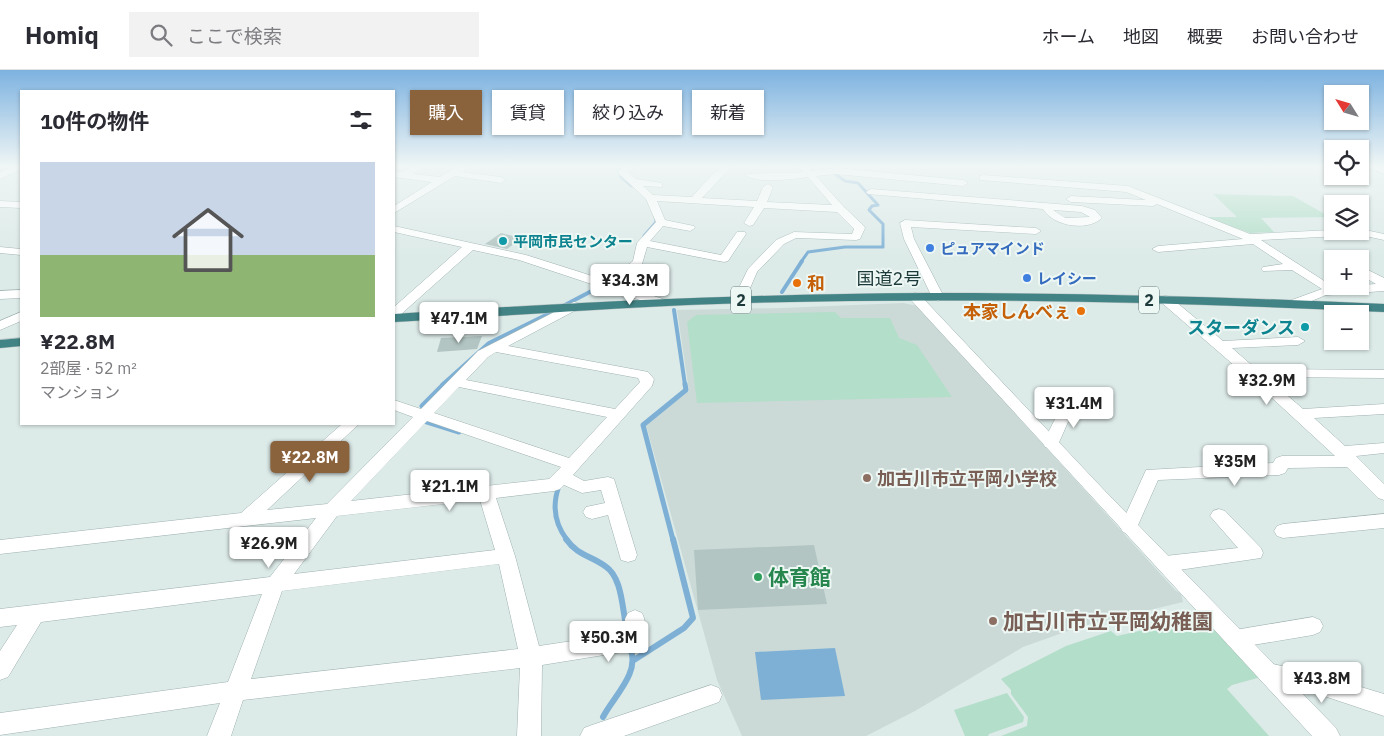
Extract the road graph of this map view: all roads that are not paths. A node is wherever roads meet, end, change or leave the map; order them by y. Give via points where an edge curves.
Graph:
1 (415, 196) edge
2 (698, 196) edge
3 (764, 196) edge
4 (829, 196) edge
5 (889, 196) edge
6 (1145, 196) edge
7 (650, 198) joint
8 (941, 198) joint
9 (1057, 199) dead end
10 (695, 200) junction
11 (761, 204) junction
12 (1163, 204) junction
13 (20, 205) edge
14 (3, 206) edge
15 (1046, 206) dead end
16 (395, 209) edge
17 (840, 209) junction
18 (661, 222) junction
19 (749, 223) dead end
20 (690, 228) dead end
21 (395, 229) edge
22 (1036, 231) dead end
23 (1384, 237) edge
24 (724, 238) dead end
25 (1252, 239) junction
26 (643, 244) junction
27 (471, 245) junction
28 (1158, 249) dead end
29 (0, 250) edge
30 (20, 252) edge
31 (1294, 266) junction
32 (1267, 269) dead end
33 (1369, 275) edge
34 (1384, 283) edge
35 (607, 284) junction
36 (1324, 284) edge
37 (1384, 287) edge
38 (1369, 288) edge
39 (1324, 292) edge
40 (20, 294) edge
41 (0, 295) edge
42 (915, 296) junction
43 (938, 297) junction
44 (739, 300) junction
45 (1166, 300) junction
46 (659, 302) junction
47 (1293, 304) junction
48 (566, 307) junction
49 (1384, 308) edge
50 (395, 311) edge
51 (20, 316) edge
52 (395, 318) edge
53 (0, 326) edge
54 (1298, 341) dead end
55 (20, 342) edge
56 (0, 344) edge
57 (1218, 345) junction
58 (494, 348) junction
59 (1252, 373) junction
60 (1384, 374) edge
61 (455, 382) junction
62 (395, 405) edge
63 (1087, 406) dead end
64 (1384, 409) edge
65 (423, 414) junction
66 (618, 414) junction
67 (1300, 414) junction
68 (350, 425) edge
69 (1051, 443) junction
70 (1384, 448) edge
71 (1347, 457) junction
72 (567, 470) junction
73 (486, 492) junction
74 (1384, 494) edge
75 (614, 507) junction
76 (332, 510) junction
77 (592, 512) dead end
78 (1219, 516) dead end
79 (247, 518) junction
80 (1384, 522) edge
81 (1129, 526) junction
82 (1283, 531) dead end
83 (0, 547) edge
84 (628, 555) dead end
85 (506, 556) junction
86 (1165, 564) junction
87 (275, 585) junction
88 (36, 614) junction
89 (0, 618) edge
90 (635, 619) dead end
91 (1313, 626) dead end
92 (1235, 638) junction
93 (531, 657) junction
94 (0, 670) edge
95 (1268, 673) junction
96 (234, 691) junction
97 (711, 696) dead end
98 (1384, 705) edge
99 (0, 724) edge
100 (627, 730) edge
101 (219, 736) edge
102 (529, 736) edge
103 (592, 736) edge
104 (1328, 736) edge

1 - 16 street
2 - 10 street
3 - 11 street
4 - 17 street
5 - 8 street
6 - 12 street
7 - 10 street
7 - 18 street
8 - 15 street
9 - 12 street
10 - 11 street
11 - 17 street
11 - 19 street
12 - 25 street
13 - 14 street
17 - 44 street via 860,228 856,237 794,235 780,242 752,270
18 - 20 street
18 - 26 street
21 - 27 street
22 - 43 street via 905,223 909,239
23 - 25 street via 1361,232
24 - 26 street via 739,237 724,258
25 - 28 street
25 - 31 street
26 - 35 street via 638,262
27 - 35 street via 522,257
27 - 50 street
29 - 30 street
31 - 32 street
31 - 36 street
33 - 34 street
35 - 46 street
37 - 38 street
39 - 47 street via 1304,297
40 - 41 street
42 - 43 highway, 国道2号 / 2
42 - 44 highway, 国道2号 / 2
42 - 69 street
43 - 45 highway, 国道2号 / 2
44 - 46 highway, 国道2号 / 2
45 - 47 highway, 国道2号 / 2
45 - 57 street
46 - 48 highway, 国道2号 / 2
47 - 49 highway, 国道2号 / 2
48 - 52 highway, 国道2号 / 2
48 - 58 street
51 - 53 street
54 - 57 street
55 - 56 highway
57 - 59 street
58 - 61 street via 483,354
58 - 66 street via 643,375 647,383
59 - 60 street
59 - 67 street
61 - 65 street
61 - 66 street
62 - 65 street
63 - 69 street via 1062,418
64 - 67 street
65 - 72 street
65 - 76 street
66 - 72 street
67 - 71 street
68 - 79 street
69 - 81 street
70 - 71 street
71 - 74 street
71 - 81 street via 1282,462 1279,469 1152,474
72 - 73 street via 554,485
72 - 75 street via 582,487 608,483
73 - 76 street
73 - 85 street
75 - 77 street
75 - 84 street
76 - 79 street
76 - 87 street
78 - 86 street via 1254,553
79 - 83 street
80 - 82 street
81 - 86 street
85 - 87 street
85 - 93 street
86 - 92 street
87 - 88 street
87 - 96 street
88 - 89 street
88 - 94 street
90 - 93 street via 635,641
91 - 92 street
92 - 95 street
93 - 96 street
93 - 102 street
95 - 98 street via 1315,683
95 - 104 street
96 - 99 street
96 - 101 street
97 - 100 street
100 - 103 street

